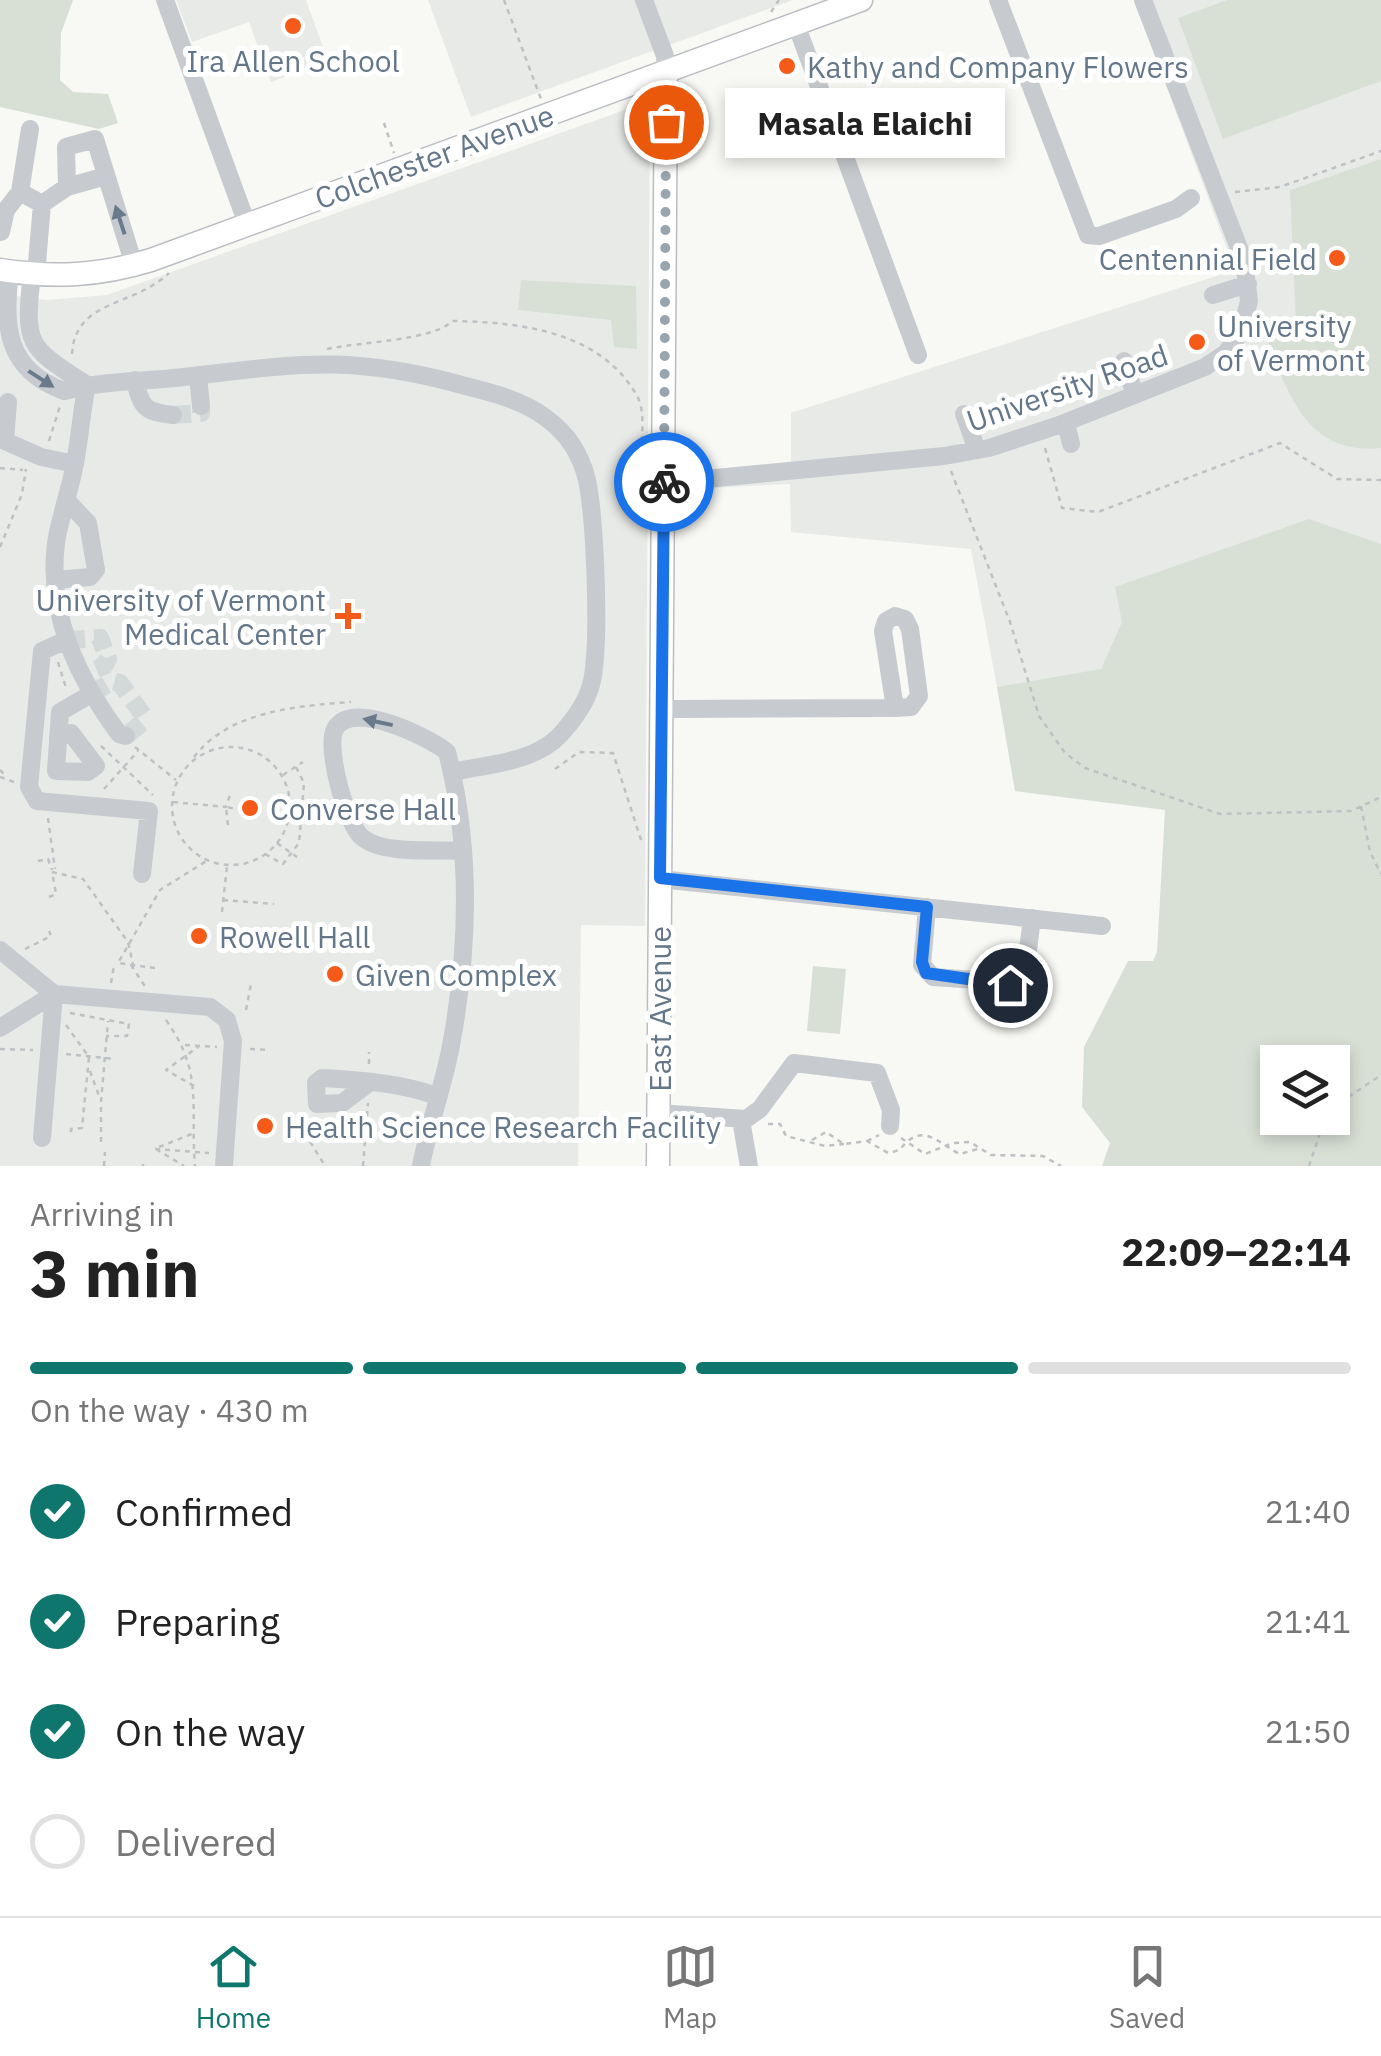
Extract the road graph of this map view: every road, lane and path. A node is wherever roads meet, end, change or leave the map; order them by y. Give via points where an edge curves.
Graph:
1 (165, 0) edge
2 (504, 0) edge
3 (644, 0) edge
4 (779, 0) edge
5 (861, 0) edge
6 (998, 0) edge
7 (1143, 0) edge
8 (769, 18) dead end
9 (796, 24) junction
10 (666, 72) junction
11 (541, 100) dead end
12 (384, 123) dead end
13 (30, 129) dead end
14 (1381, 151) edge
15 (394, 154) dead end
16 (106, 176) junction
17 (67, 187) junction
18 (20, 192) junction
19 (1190, 198) dead end
20 (1220, 198) junction
21 (42, 204) junction
22 (2, 223) edge
23 (247, 224) junction
24 (134, 265) junction
25 (171, 270) dead end
26 (19, 273) edge
27 (1248, 284) junction
28 (1213, 295) dead end
29 (918, 355) dead end
30 (1124, 361) dead end
31 (304, 362) junction
32 (70, 366) dead end
33 (198, 376) junction
34 (135, 380) junction
35 (87, 385) junction
36 (1135, 395) junction
37 (8, 402) dead end
38 (61, 402) dead end
39 (201, 406) dead end
40 (964, 414) dead end
41 (173, 415) dead end
42 (1066, 422) junction
43 (1041, 432) junction
44 (1070, 444) dead end
45 (977, 450) junction
46 (944, 456) junction
47 (41, 457) junction
48 (75, 464) junction
49 (0, 468) edge
50 (25, 470) junction
51 (664, 475) junction
52 (1381, 480) edge
53 (66, 500) junction
54 (0, 548) edge
55 (55, 580) junction
56 (67, 640) junction
57 (90, 694) junction
58 (354, 702) dead end
59 (895, 708) dead end
60 (661, 709) junction
61 (126, 736) joint
62 (58, 737) dead end
63 (138, 752) junction
64 (190, 762) junction
65 (303, 762) dead end
66 (296, 766) junction
67 (555, 769) dead end
68 (0, 770) edge
69 (452, 772) junction
70 (281, 776) junction
71 (0, 777) edge
72 (8, 778) junction
73 (177, 780) junction
74 (18, 785) dead end
75 (231, 792) dead end
76 (100, 794) dead end
77 (1381, 796) edge
78 (171, 802) junction
79 (1361, 806) junction
80 (226, 807) junction
81 (237, 809) dead end
82 (289, 811) junction
83 (298, 811) junction
84 (312, 812) dead end
85 (37, 813) dead end
86 (228, 825) dead end
87 (276, 842) junction
88 (642, 843) dead end
89 (462, 852) junction
90 (265, 854) junction
91 (294, 856) junction
92 (208, 860) junction
93 (38, 861) dead end
94 (227, 864) junction
95 (54, 871) junction
96 (142, 874) dead end
97 (1381, 874) edge
98 (660, 878) junction
99 (50, 896) dead end
100 (223, 900) junction
101 (274, 904) dead end
102 (927, 907) junction
103 (222, 912) dead end
104 (1032, 918) junction
105 (1102, 926) dead end
106 (49, 931) dead end
107 (129, 943) junction
108 (9, 951) edge
109 (132, 965) junction
110 (155, 968) dead end
111 (252, 984) dead end
112 (152, 997) dead end
113 (58, 1003) junction
114 (246, 1010) dead end
115 (164, 1018) dead end
116 (62, 1020) dead end
117 (107, 1025) dead end
118 (0, 1028) edge
119 (106, 1036) junction
120 (199, 1046) dead end
121 (0, 1049) edge
122 (39, 1050) dead end
123 (369, 1052) dead end
124 (69, 1054) dead end
125 (187, 1056) junction
126 (89, 1057) junction
127 (105, 1058) junction
128 (114, 1059) dead end
129 (88, 1066) junction
130 (1381, 1075) edge
131 (369, 1083) junction
132 (196, 1088) junction
133 (437, 1096) junction
134 (1350, 1096) edge
135 (101, 1102) junction
136 (658, 1113) junction
137 (742, 1123) junction
138 (891, 1132) junction
139 (195, 1133) junction
140 (1319, 1135) edge
141 (70, 1136) dead end
142 (42, 1138) dead end
143 (812, 1140) junction
144 (867, 1140) junction
145 (100, 1142) dead end
146 (907, 1143) junction
147 (844, 1144) junction
148 (947, 1146) junction
149 (981, 1148) junction
150 (155, 1149) junction
151 (105, 1152) dead end
152 (194, 1152) junction
153 (104, 1166) edge
154 (184, 1166) edge
155 (195, 1166) edge
156 (224, 1166) edge
157 (363, 1166) edge
158 (421, 1166) edge
159 (658, 1166) edge
160 (749, 1166) edge
161 (1062, 1166) edge
162 (1309, 1166) edge

1 - 23 street
2 - 11 path
3 - 10 street
4 - 8 path
5 - 9 main road, Colchester Avenue
6 - 19 street via 1088,234 1176,209
7 - 20 street, University Road
9 - 10 main road, Colchester Avenue
9 - 29 street
10 - 23 main road, Colchester Avenue
10 - 51 main road, East Avenue
12 - 15 path
13 - 18 street
14 - 20 path via 1280,187
16 - 17 street
16 - 17 street via 95,139 66,147
24 -> 16 street
17 - 21 street
18 - 21 street
18 - 22 street
20 - 27 street, University Road
21 - 26 street
23 - 24 main road, Colchester Avenue
24 - 26 main road, Colchester Avenue via 89,275
25 - 32 path via 138,296 81,321
26 - 35 street via 33,341 46,362
27 - 28 street
27 - 36 street, University Road via 1242,330 1226,353
30 - 36 street
31 - 33 street
31 - 51 path via 324,350 417,335 452,321 560,333 604,359 639,399 642,454
31 - 69 street via 386,366 515,401 565,434 582,467 597,636 590,688 552,742 530,754
33 - 34 street
33 - 39 street
34 - 35 street
34 - 41 street via 148,413
35 - 48 street
36 - 42 street, University Road
37 - 47 street via 5,441
38 - 47 path
40 - 45 street
42 - 43 street, University Road
42 - 44 street
43 - 45 street, University Road
43 - 52 path via 1062,508 1098,512 1280,443 1337,479
45 - 46 street, University Road
46 - 51 street, University Road
46 - 79 path via 1004,604 1031,697 1066,753 1114,781 1202,811
47 - 48 street
47 - 50 path
48 - 53 street
49 - 50 path
50 - 54 path
51 - 60 main road, East Avenue
53 - 55 street
53 - 55 street via 88,523 96,570 90,577
55 - 56 street
56 - 57 street
56 - 96 street via 42,652 29,786 37,800 148,811
57 - 61 street
57 - 62 street via 60,712
58 - 64 path via 237,723 206,741
59 - 60 street
60 - 98 main road, East Avenue
61 - 63 path
63 - 73 path
63 - 76 path
64 - 70 path via 239,747 270,762
64 - 73 path
65 - 66 path
66 - 70 path
66 - 83 path via 304,783
67 - 88 path via 580,752 612,753
68 - 72 path
69 - 89 street
69 -> 89 street via 447,752 408,728 344,719 332,738 342,801 360,837 378,845
70 - 82 path
71 - 72 path
72 - 74 path
73 - 78 path
75 - 80 path
77 - 79 path
78 - 80 path
78 - 92 path via 181,837
79 - 97 path
80 - 81 path
80 - 86 path
82 - 83 path
82 - 87 path
83 - 84 path
83 - 91 path
85 - 95 path via 50,826
87 - 90 path
87 - 91 path
89 - 133 street via 461,975
90 - 91 path via 281,864
90 - 94 path
92 - 94 path
92 - 107 path via 166,882
93 - 95 path via 48,859
94 - 100 path
95 - 99 path via 49,884 56,894
95 - 107 path via 83,880
98 - 102 street
98 - 136 main road, East Avenue
100 - 101 path
100 - 103 path
102 - 104 street
102 - 104 street via 922,965 933,977 1018,984
104 - 105 street
106 - 108 path
107 - 109 path
107 - 109 path via 118,963
108 - 113 street
109 - 110 path
109 - 112 path
111 - 114 path
113 - 118 street
113 - 119 path via 129,1024 127,1036
113 - 142 street
113 - 156 street via 210,1007 228,1020 233,1041
115 - 125 path
116 - 126 path
117 - 119 path
119 - 127 path
120 - 125 path
121 - 122 path
123 - 131 path
124 - 126 path
125 - 132 path
125 - 132 path via 166,1070
126 - 127 path
126 - 129 path
127 - 128 path
127 - 135 path
129 - 135 path
129 - 141 path via 82,1128
130 - 134 path
131 - 133 street
131 - 157 path
132 - 139 path
133 - 158 street
135 - 145 path
136 - 137 street
136 - 159 main road, East Avenue
137 - 138 street via 794,1064 878,1073
137 - 143 path via 776,1122 786,1136
137 - 160 street
138 - 144 path
138 - 146 path
139 - 150 path
139 - 152 path
140 - 162 path
143 - 147 path
143 - 147 path via 826,1132
144 - 146 path via 888,1153
144 - 147 path
146 - 148 path via 928,1136
146 - 148 path via 925,1154
148 - 149 path
148 - 149 path via 967,1154
149 - 161 path via 1008,1158 1043,1156
150 - 152 path
150 - 154 path
151 - 153 path
152 - 155 path

